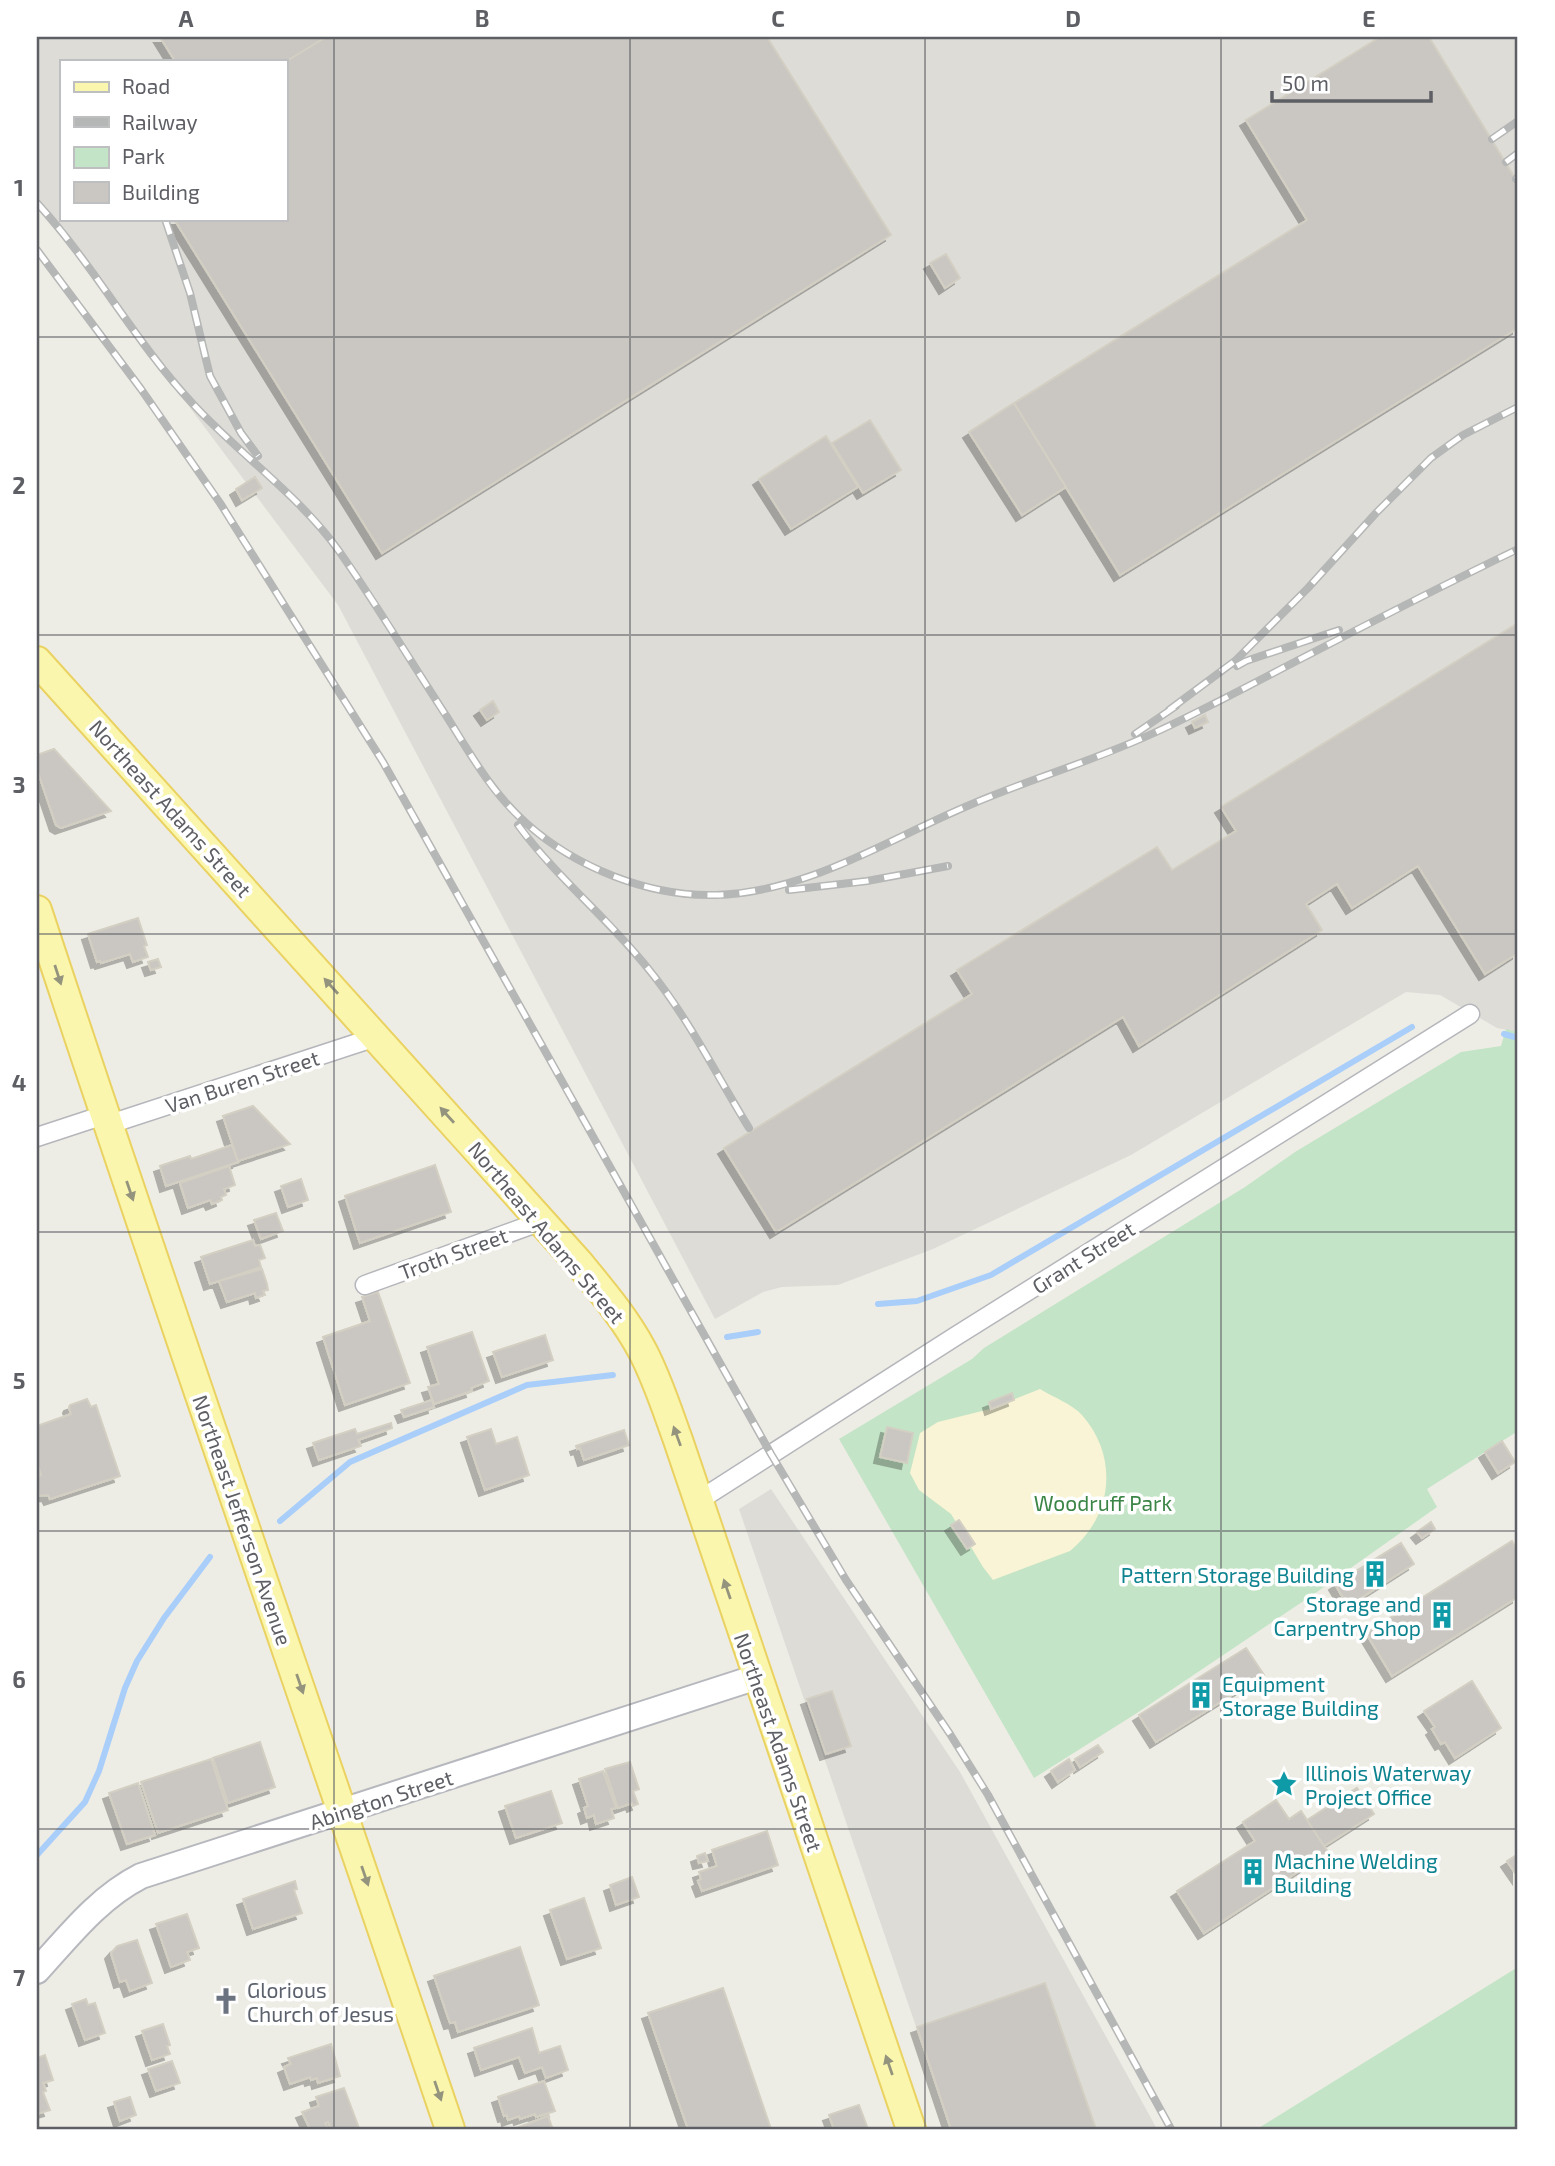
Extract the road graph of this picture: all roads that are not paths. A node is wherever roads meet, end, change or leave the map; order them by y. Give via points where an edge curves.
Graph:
1 (37, 661) edge
2 (37, 690) edge
3 (192, 831) junction
4 (37, 910) edge
5 (1469, 1014) dead end
6 (376, 1037) junction
7 (106, 1120) junction
8 (37, 1137) edge
9 (542, 1221) junction
10 (365, 1285) dead end
11 (698, 1501) junction
12 (757, 1677) junction
13 (343, 1811) junction
14 (37, 1971) edge
15 (450, 2129) edge
16 (911, 2129) edge

1 - 3 main road, Northeast Adams Street
2 - 3 main road
6 -> 3 main road, Northeast Adams Street
4 -> 7 main road, Northeast Jefferson Avenue
5 - 11 street, Grant Street
6 - 7 street, Van Buren Street
9 -> 6 main road, Northeast Adams Street
7 - 8 street, Van Buren Street
7 -> 13 main road, Northeast Jefferson Avenue
9 - 10 street, Troth Street
11 -> 9 main road, Northeast Adams Street via 641,1349 605,1296
12 -> 11 main road, Northeast Adams Street
12 - 13 street, Abington Street
16 -> 12 main road, Northeast Adams Street
13 - 14 street, Abington Street via 129,1882 96,1906
13 -> 15 main road, Northeast Jefferson Avenue

